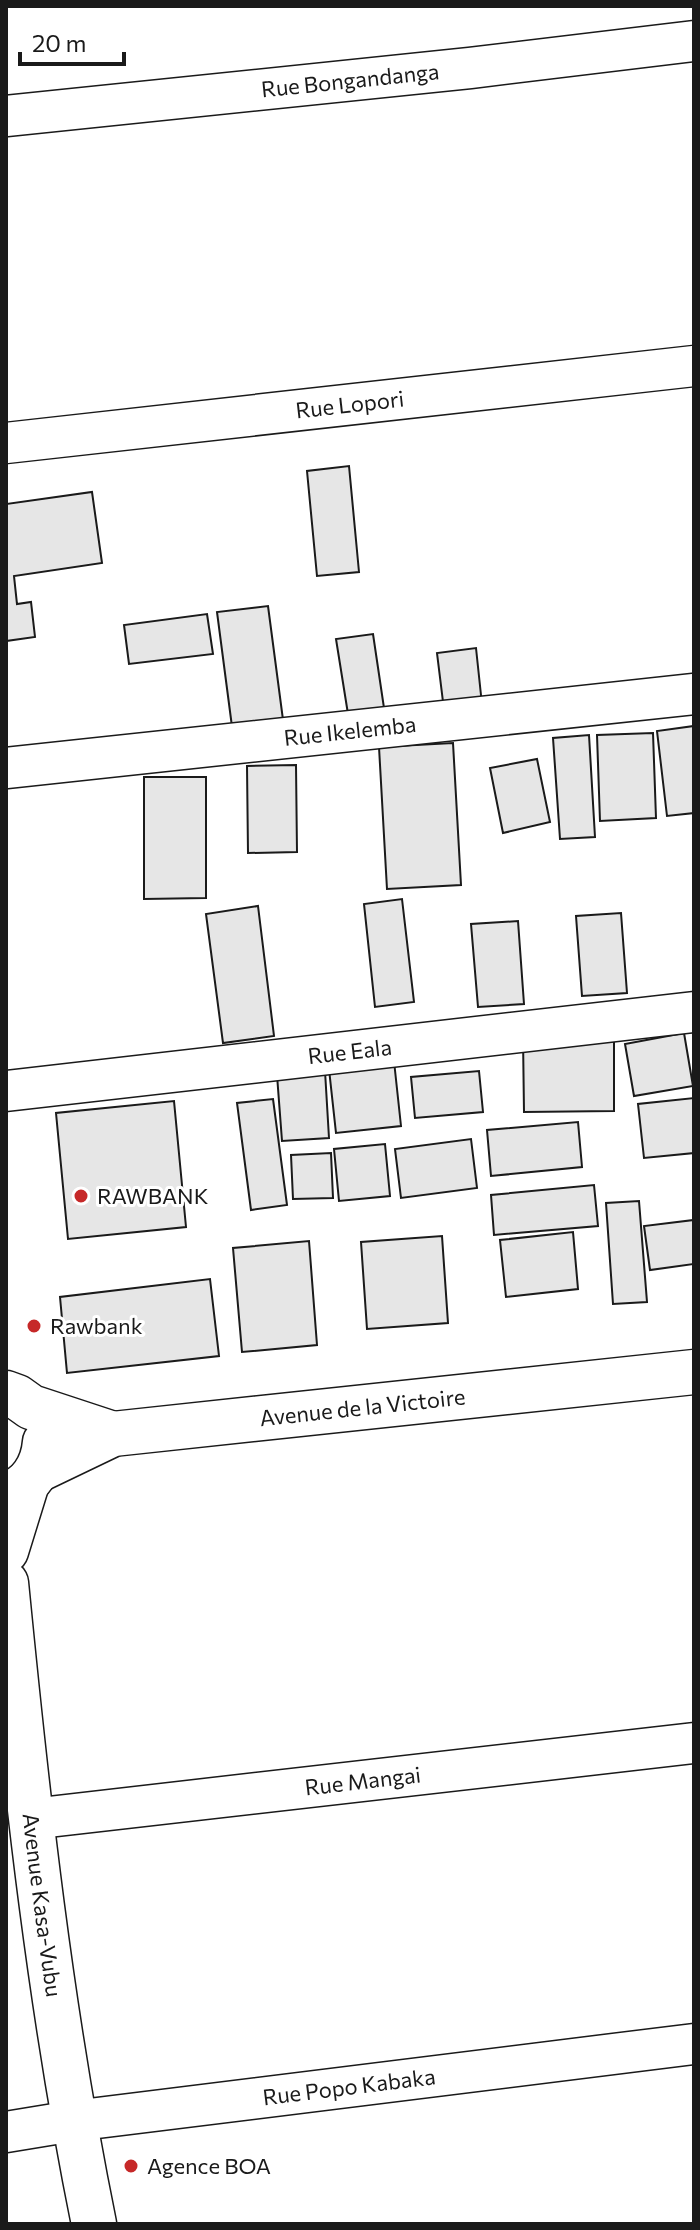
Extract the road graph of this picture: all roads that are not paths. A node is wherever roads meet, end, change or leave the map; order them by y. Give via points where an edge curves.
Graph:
1 (694, 41) edge
2 (6, 116) edge
3 (694, 366) edge
4 (6, 443) edge
5 (694, 694) edge
6 (6, 768) edge
7 (694, 1012) edge
8 (6, 1091) edge
9 (694, 1372) edge
10 (15, 1394) edge
11 (113, 1434) junction
12 (23, 1482) edge
13 (6, 1551) edge
14 (6, 1583) edge
15 (10, 1657) edge
16 (694, 1743) edge
17 (15, 1764) edge
18 (31, 1819) junction
19 (694, 2044) edge
20 (73, 2121) junction
21 (6, 2132) edge
22 (94, 2224) edge

1 - 2 street, Rue Bongandanga
3 - 4 street, Rue Lopori
5 - 6 street, Rue Ikelemba
7 - 8 street, Rue Eala
9 - 11 main road, Avenue de la Victoire
10 - 11 main road
10 - 12 main road via 40,1421 45,1438 44,1454
11 - 12 main road, Avenue de la Victoire
12 - 13 main road
14 - 15 main road, Avenue Kasa-Vubu
15 - 17 main road, Avenue Kasa-Vubu
16 - 18 street, Rue Mangai
17 - 18 main road, Avenue Kasa-Vubu
18 - 20 main road, Avenue Kasa-Vubu
19 - 20 street, Rue Popo Kabaka
20 - 21 street, Rue Popo Kabaka
20 - 22 main road, Avenue Kasa-Vubu

